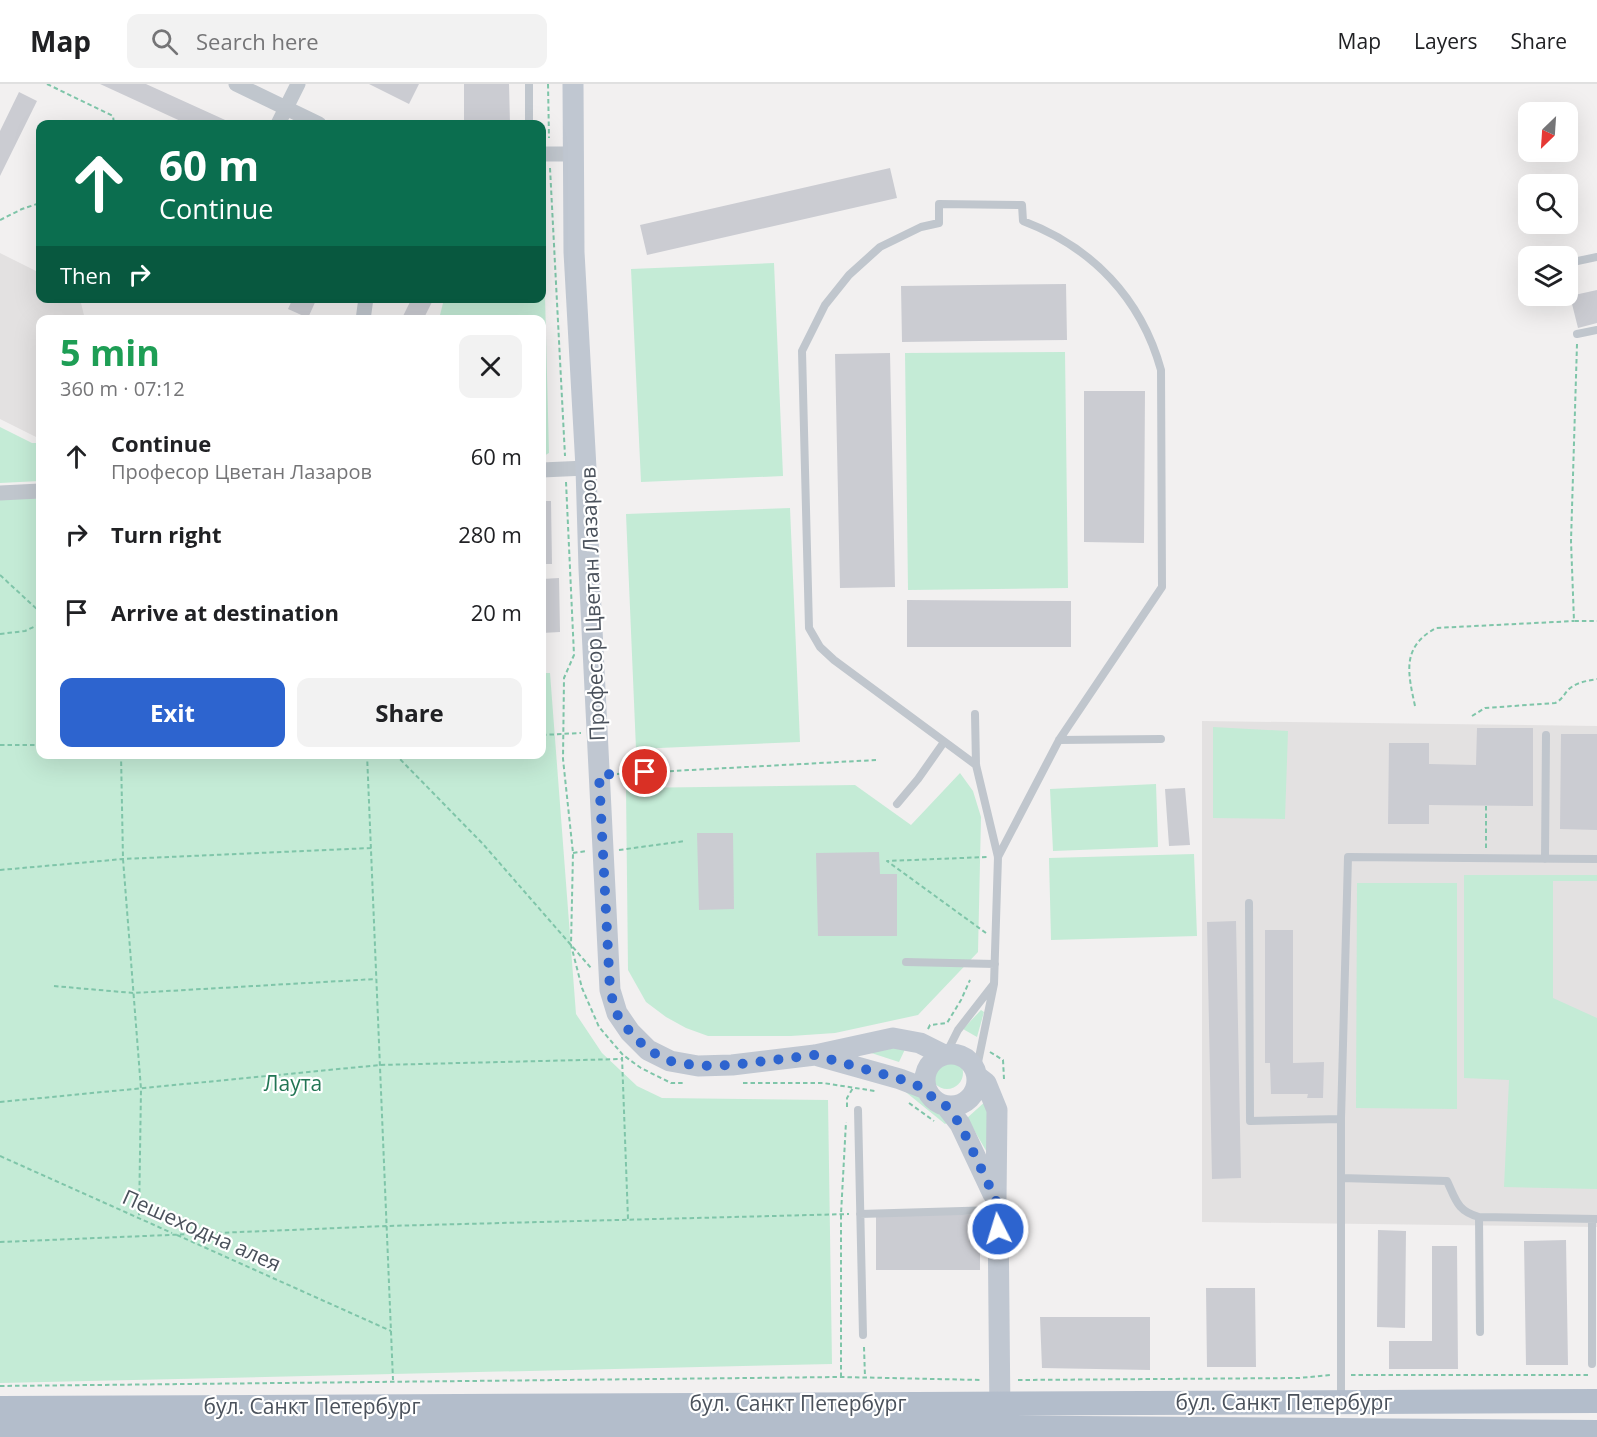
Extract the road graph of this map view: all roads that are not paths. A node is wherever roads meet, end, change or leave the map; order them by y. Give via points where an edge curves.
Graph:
1 (236, 84) edge
2 (298, 84) edge
3 (530, 84) edge
4 (573, 84) edge
5 (286, 108) junction
6 (280, 120) edge
7 (311, 120) edge
8 (529, 120) edge
9 (546, 154) edge
10 (573, 154) junction
11 (1597, 257) edge
12 (1578, 260) edge
13 (1597, 330) edge
14 (1577, 334) road end
15 (586, 468) junction
16 (546, 470) edge
17 (36, 491) edge
18 (0, 493) edge
19 (975, 714) dead end
20 (1546, 735) dead end
21 (1161, 739) dead end
22 (1059, 740) junction
23 (944, 742) junction
24 (976, 765) junction
25 (897, 804) dead end
26 (999, 857) junction
27 (1545, 859) junction
28 (1597, 859) edge
29 (1249, 903) dead end
30 (906, 962) dead end
31 (996, 964) junction
32 (994, 984) junction
33 (945, 1054) junction
34 (815, 1055) junction
35 (976, 1074) junction
36 (926, 1089) junction
37 (946, 1106) junction
38 (858, 1110) dead end
39 (1341, 1119) junction
40 (1341, 1178) junction
41 (997, 1205) junction
42 (860, 1214) junction
43 (1479, 1217) junction
44 (1595, 1219) edge
45 (1480, 1332) dead end
46 (863, 1335) road end
47 (1592, 1364) dead end
48 (999, 1392) junction
49 (1341, 1401) junction
50 (1597, 1401) edge
51 (0, 1408) edge
52 (56, 1425) edge
53 (0, 1431) edge
54 (456, 1432) edge
55 (1000, 1432) edge
56 (1115, 1432) edge
57 (1597, 1432) edge
58 (422, 1433) edge
59 (1271, 1433) edge
60 (1405, 1433) edge

1 - 5 street
2 - 5 street
3 - 8 lane
4 - 10 street, Професор Цветан Лазаров
5 - 6 street
5 - 7 street
9 - 10 street
10 - 15 street, Професор Цветан Лазаров via 574,252
11 - 12 lane
13 - 14 lane
15 - 16 street
15 - 34 street, Професор Цветан Лазаров via 610,990 616,1013 648,1050 670,1061 698,1066 732,1065
17 - 18 street
19 - 24 lane
20 - 27 lane
21 - 22 lane
22 - 23 lane via 1162,587 1161,370 1154,345 1106,272 1051,231 1023,221 1022,205 939,204 939,223 921,227 880,247 849,275 825,305 802,351 809,628 820,647 834,660
22 - 26 lane
23 - 24 lane
23 - 25 lane
24 - 26 lane
26 - 31 lane
27 - 28 lane
27 - 39 lane via 1348,857
29 - 39 lane via 1250,1121
30 - 31 lane
31 - 32 lane
32 - 33 lane via 958,1030
32 - 35 lane
33 - 34 street, Професор Цветан Лазаров via 920,1043 893,1038
33 - 35 street via 961,1056
33 - 36 street via 927,1068
34 - 36 street, Професор Цветан Лазаров
35 - 37 street via 974,1092 969,1098
35 - 41 street via 986,1083 997,1110
36 - 37 street via 934,1100
37 - 41 street via 960,1124
38 - 42 lane
39 - 40 lane
40 - 43 lane via 1447,1181 1459,1207
40 - 49 lane
41 - 42 lane
41 - 48 street
42 - 46 lane
43 - 44 lane
43 - 45 lane
44 - 47 lane
48 - 49 main road, бул. Санкт Петербург
48 - 52 main road, бул. Санкт Петербург
48 - 55 street
49 - 50 main road, бул. Санкт Петербург
51 - 52 main road, бул. Санкт Петербург
52 - 53 main road, бул. Санкт Петербург
52 - 58 main road, бул. Санкт Петербург
54 - 55 main road, бул. Санкт Петербург
54 - 58 main road, бул. Санкт Петербург
55 - 56 main road, бул. Санкт Петербург
56 - 59 main road, бул. Санкт Петербург
57 - 60 main road, бул. Санкт Петербург
59 - 60 main road, бул. Санкт Петербург

